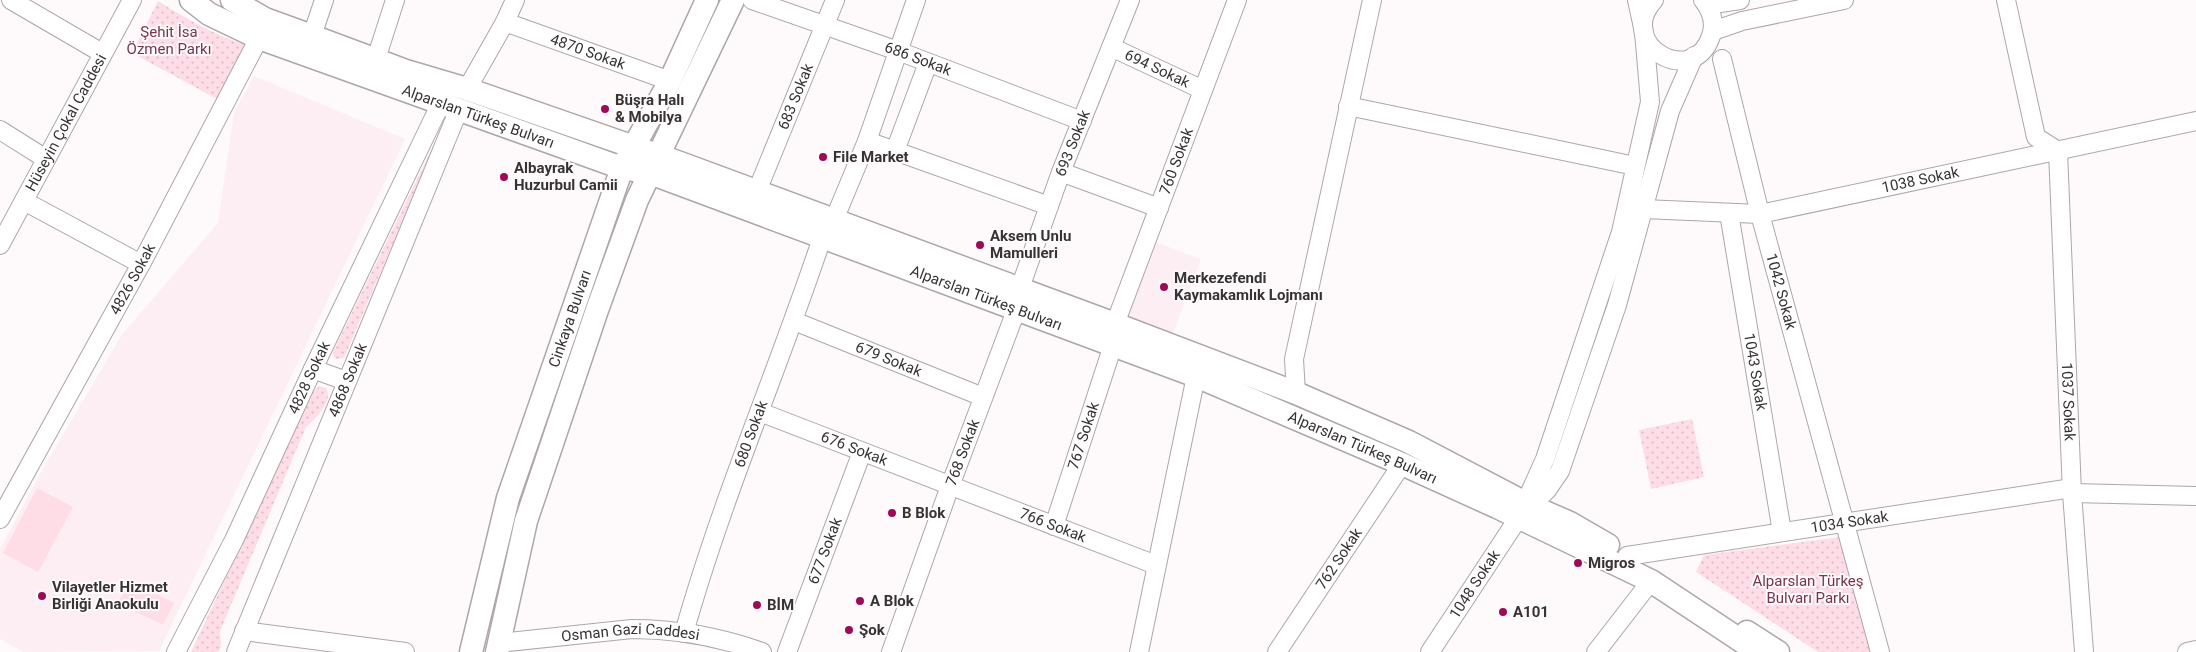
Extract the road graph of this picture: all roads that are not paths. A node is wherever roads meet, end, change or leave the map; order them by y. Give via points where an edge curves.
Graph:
1 (10, 0) edge
2 (132, 0) edge
3 (191, 0) edge
4 (324, 0) edge
5 (395, 0) edge
6 (514, 0) edge
7 (706, 0) edge
8 (733, 0) edge
9 (752, 0) edge
10 (835, 0) edge
11 (916, 0) edge
12 (1130, 0) edge
13 (1237, 0) edge
14 (1372, 0) edge
15 (1637, 0) edge
16 (1654, 0) edge
17 (1740, 0) edge
18 (1844, 0) edge
19 (2006, 0) edge
20 (234, 1) edge
21 (1705, 2) edge
22 (505, 22) junction
23 (825, 26) junction
24 (1713, 30) junction
25 (1644, 32) junction
26 (312, 36) junction
27 (259, 38) junction
28 (1111, 47) junction
29 (898, 51) junction
30 (102, 53) junction
31 (1694, 56) junction
32 (376, 59) junction
33 (1722, 59) dead end
34 (928, 62) junction
35 (670, 81) junction
36 (1203, 90) junction
37 (456, 100) junction
38 (1348, 106) junction
39 (1082, 121) junction
40 (2196, 121) edge
41 (0, 130) edge
42 (867, 141) junction
43 (633, 147) junction
44 (895, 151) junction
45 (2058, 151) junction
46 (578, 152) junction
47 (46, 159) junction
48 (653, 165) junction
49 (1635, 166) junction
50 (622, 168) junction
51 (1061, 172) junction
52 (757, 191) junction
53 (24, 201) junction
54 (1049, 206) junction
55 (1159, 208) junction
56 (1643, 209) junction
57 (1729, 213) junction
58 (605, 214) junction
59 (1760, 214) junction
60 (828, 229) junction
61 (0, 245) edge
62 (141, 264) junction
63 (1018, 298) junction
64 (794, 321) junction
65 (1114, 335) junction
66 (313, 370) junction
67 (1196, 376) junction
68 (346, 382) junction
69 (1296, 393) junction
70 (983, 397) junction
71 (760, 412) junction
72 (862, 452) junction
73 (1402, 464) junction
74 (950, 486) junction
75 (2072, 490) junction
76 (2196, 496) edge
77 (1526, 509) junction
78 (0, 518) edge
79 (1845, 522) junction
80 (1054, 526) junction
81 (1782, 532) junction
82 (1627, 556) junction
83 (1156, 566) junction
84 (1651, 581) junction
85 (244, 631) junction
86 (684, 632) junction
87 (498, 647) edge
88 (2196, 650) edge
89 (758, 651) edge
90 (176, 652) edge
91 (236, 652) edge
92 (405, 652) edge
93 (471, 652) edge
94 (787, 652) edge
95 (891, 652) edge
96 (1139, 652) edge
97 (1277, 652) edge
98 (1430, 652) edge
99 (1596, 652) edge
100 (1758, 652) edge
101 (1778, 652) edge
102 (1880, 652) edge
103 (2084, 652) edge
104 (2187, 652) edge

1 - 30 street
2 - 30 street, Hüseyin Çokal Caddesi
3 - 27 main road, Alparslan Türkeş Bulvarı via 210,14
4 - 26 street
5 - 32 street
6 - 22 street, 4868 Sokak
7 - 35 main road, Cinkaya Bulvarı
8 - 48 main road, Cinkaya Bulvarı
9 - 23 street, 686 Sokak
10 - 23 street, 683 Sokak
11 - 29 street, 680 Sokak
12 - 28 street, 693 Sokak
13 - 36 street, 760 Sokak
14 - 38 street
15 - 25 street
16 - 25 street via 1644,16
17 - 21 street
18 - 24 street
19 - 45 street via 2036,137
20 - 26 main road, Alparslan Türkeş Bulvarı via 265,19
21 - 24 street via 1713,18
22 - 35 street, 4870 Sokak
22 - 37 street, 4868 Sokak
23 - 29 street, 686 Sokak
23 - 52 street, 683 Sokak
24 - 31 street via 1702,52
25 - 31 street via 1651,48 1659,55 1680,60
25 - 49 street via 1650,102
26 - 32 main road, Alparslan Türkeş Bulvarı
27 - 37 main road, Alparslan Türkeş Bulvarı
27 - 62 street, 4826 Sokak
28 - 36 street, 694 Sokak
28 - 39 street, 693 Sokak
29 - 34 street, 686 Sokak
29 - 42 street, 680 Sokak
30 - 47 street, Hüseyin Çokal Caddesi
31 - 56 street via 1670,111
32 - 37 main road, Alparslan Türkeş Bulvarı via 406,71
33 - 59 street, 1042 Sokak
34 - 39 street, 686 Sokak
34 - 44 street
35 - 43 main road, Cinkaya Bulvarı
36 - 55 street, 760 Sokak
37 - 43 main road, Alparslan Türkeş Bulvarı
37 - 46 main road, Alparslan Türkeş Bulvarı
37 - 66 street, 4828 Sokak
37 - 68 street, 4868 Sokak
38 - 49 street
38 - 69 street via 1294,359
39 - 51 street, 693 Sokak
40 - 45 street, 1038 Sokak
41 - 47 street
42 - 44 street
42 - 60 street, 680 Sokak
43 - 48 main road, Alparslan Türkeş Bulvarı
43 - 50 main road, Cinkaya Bulvarı
44 - 54 street
45 - 59 street, 1038 Sokak
45 - 75 street, 1037 Sokak
46 - 50 main road, Alparslan Türkeş Bulvarı
46 - 58 main road via 597,169 605,183
47 - 53 street, Hüseyin Çokal Caddesi
48 - 50 main road, Alparslan Türkeş Bulvarı
48 - 52 main road, Alparslan Türkeş Bulvarı via 680,163
48 - 60 main road, Alparslan Türkeş Bulvarı
48 - 87 main road, Cinkaya Bulvarı via 596,310 526,521
49 - 77 street via 1621,232
50 - 58 main road, Cinkaya Bulvarı
51 - 54 street, 693 Sokak
51 - 55 street
52 - 60 main road, Alparslan Türkeş Bulvarı
53 - 61 street, Hüseyin Çokal Caddesi
53 - 62 street
54 - 63 street, 693 Sokak
55 - 65 street, 760 Sokak
56 - 57 street, 1038 Sokak
56 - 77 street via 1617,305 1560,471 1547,490
57 - 59 street, 1038 Sokak
57 - 81 street, 1043 Sokak
58 - 93 main road, Cinkaya Bulvarı via 503,516
59 - 79 street, 1042 Sokak
60 - 63 main road, Alparslan Türkeş Bulvarı
60 - 64 street, 680 Sokak
62 - 78 street, 4826 Sokak
63 - 65 main road, Alparslan Türkeş Bulvarı
63 - 70 street, 768 Sokak
64 - 70 street, 679 Sokak
64 - 71 street, 680 Sokak
65 - 67 main road, Alparslan Türkeş Bulvarı
65 - 69 main road, Alparslan Türkeş Bulvarı
65 - 80 street, 767 Sokak
66 - 68 street
66 - 90 street, 4828 Sokak via 234,540
67 - 73 main road, Alparslan Türkeş Bulvarı
67 - 83 street
68 - 85 street, 4868 Sokak
69 - 77 main road, Alparslan Türkeş Bulvarı via 1409,442
70 - 74 street, 768 Sokak
71 - 72 street, 676 Sokak
71 - 86 street, 680 Sokak via 704,562
72 - 74 street, 676 Sokak
72 - 94 street, 677 Sokak
73 - 77 main road, Alparslan Türkeş Bulvarı
73 - 97 street, 762 Sokak
74 - 80 street, 766 Sokak
74 - 95 street, 768 Sokak
75 - 76 street, 1034 Sokak
75 - 79 street, 1034 Sokak
75 - 103 street, 1037 Sokak
77 - 82 main road, Alparslan Türkeş Bulvarı via 1570,523
77 - 84 main road, Alparslan Türkeş Bulvarı
77 - 98 street, 1048 Sokak
79 - 81 street, 1034 Sokak
79 - 102 street, 1042 Sokak
80 - 83 street, 766 Sokak
81 - 82 street, 1034 Sokak
82 - 101 main road, Alparslan Türkeş Bulvarı
83 - 96 street
84 - 99 street
84 - 100 main road, Alparslan Türkeş Bulvarı
85 - 91 street, 4868 Sokak
85 - 92 street
86 - 87 street, Osman Gazi Caddesi via 632,629
86 - 89 street, Osman Gazi Caddesi
88 - 104 street

